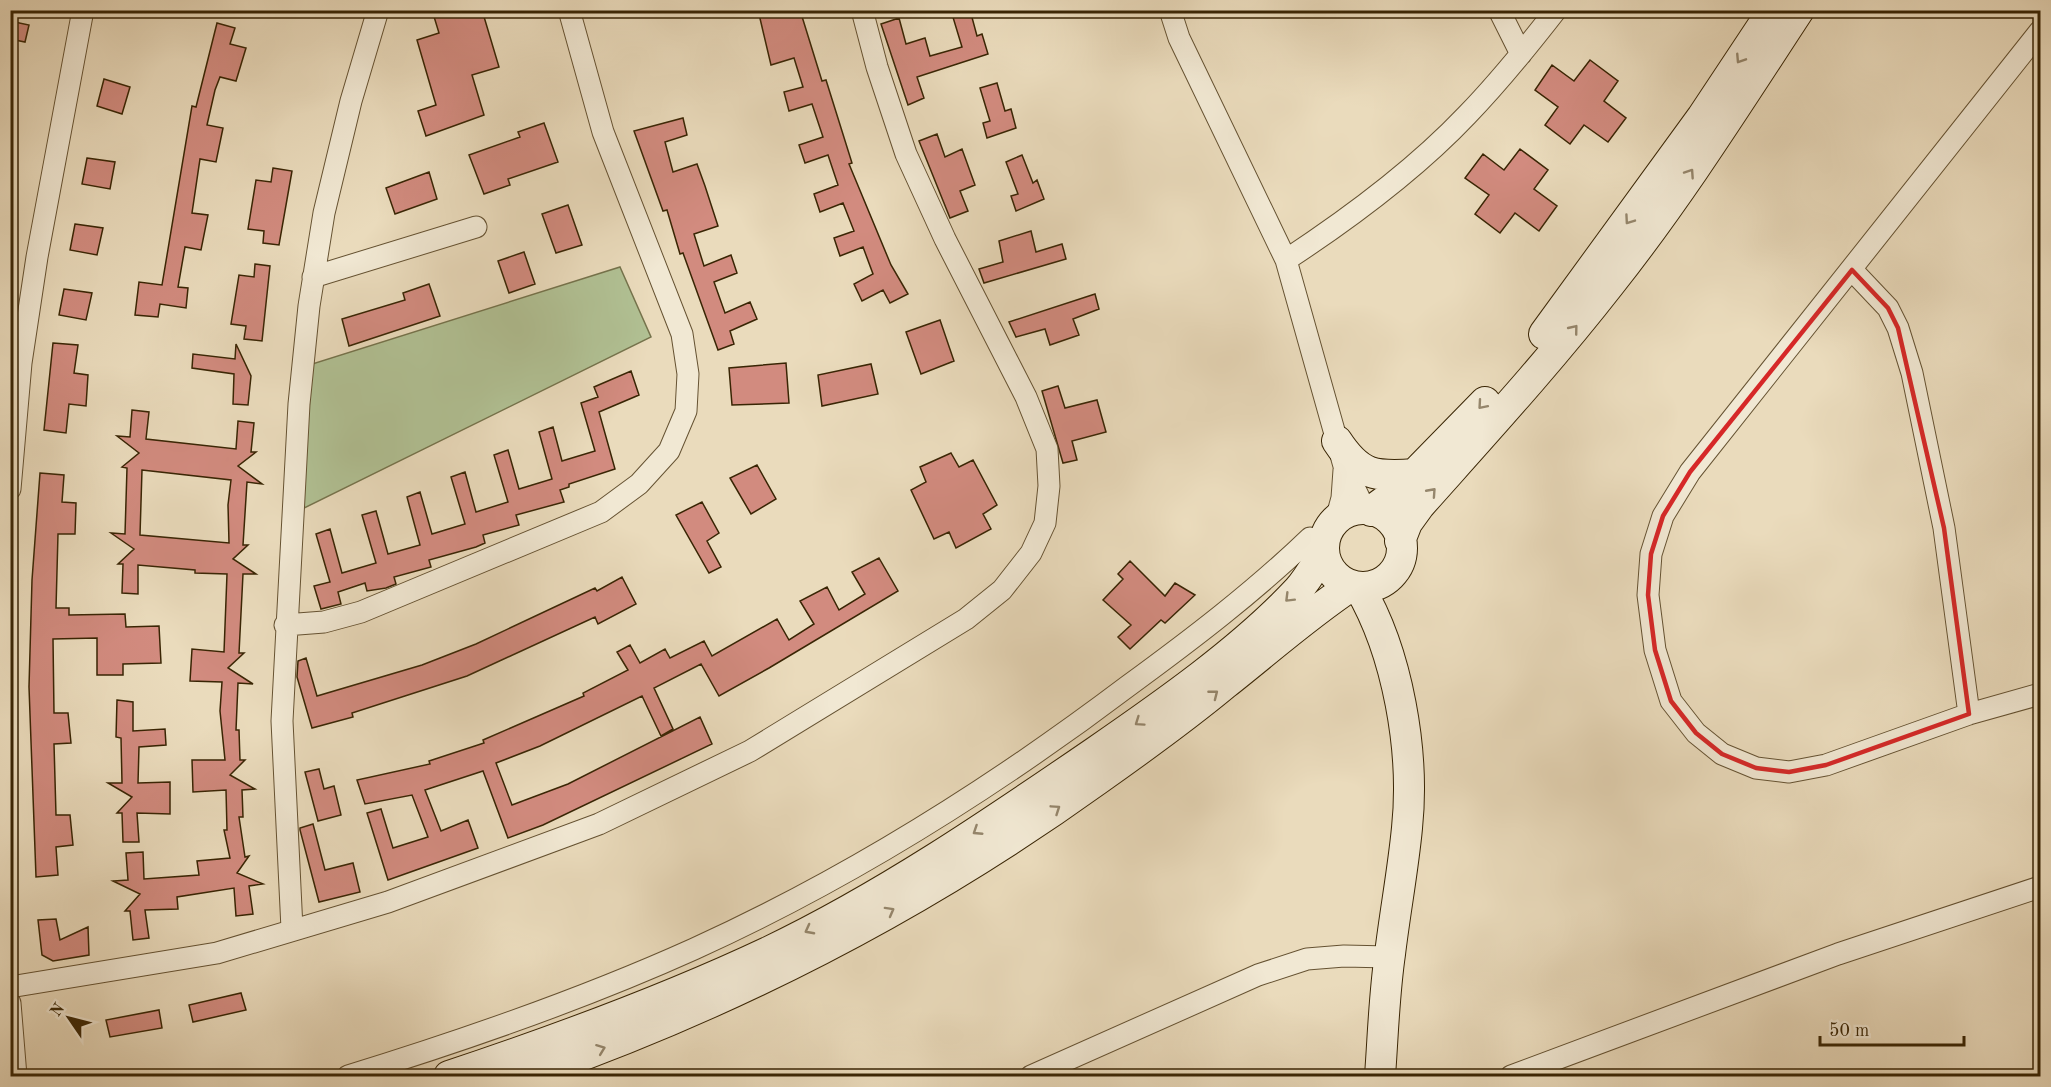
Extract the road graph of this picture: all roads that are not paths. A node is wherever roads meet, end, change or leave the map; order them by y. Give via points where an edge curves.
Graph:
1 (83, 10) edge
2 (378, 10) edge
3 (569, 10) edge
4 (862, 10) edge
5 (1170, 10) edge
6 (1499, 10) edge
7 (1556, 10) edge
8 (1773, 10) edge
9 (1799, 10) edge
10 (2040, 31) edge
11 (1521, 54) junction
12 (476, 227) dead end
13 (1286, 260) junction
14 (1852, 270) junction
15 (313, 277) junction
16 (1340, 454) junction
17 (1415, 474) junction
18 (10, 489) edge
19 (1368, 510) junction
20 (1336, 520) junction
21 (1400, 541) junction
22 (1317, 545) junction
23 (1390, 575) junction
24 (1355, 586) junction
25 (1319, 607) junction
26 (285, 625) junction
27 (1384, 636) junction
28 (2040, 694) edge
29 (1969, 714) junction
30 (2040, 887) edge
31 (292, 928) junction
32 (1389, 957) junction
33 (10, 987) edge
34 (10, 1003) edge
35 (16, 1077) edge
36 (348, 1077) edge
37 (449, 1077) edge
38 (526, 1077) edge
39 (1031, 1077) edge
40 (1380, 1077) edge
41 (1511, 1077) edge

1 - 18 street via 37,256 21,363
2 - 15 street via 351,101
3 - 26 street via 603,132 682,334 688,374 686,411 669,451 639,484 601,512 361,612 324,622
4 - 31 street via 906,154 1026,397 1047,449 1045,523 1031,553 1002,590 966,619 740,757 599,824 388,902
5 - 13 street via 1179,38
6 - 11 street
7 - 11 street
8 -> 17 street via 1688,136 1539,342
21 -> 9 street via 1420,505 1542,368 1611,283 1666,209
10 - 14 street
11 - 13 street via 1467,116 1396,180
12 - 15 street
13 - 16 street
14 - 29 street via 1888,308 1912,374 1944,528
14 - 29 street via 1690,472 1663,516 1651,554 1648,595 1655,650 1671,701 1696,733 1722,754 1756,768 1788,772 1826,765
15 - 26 street via 298,404
16 - 17 street via 1367,473 1386,477
16 - 19 street
16 - 20 street via 1342,498
17 - 19 street via 1386,502
19 - 20 street via 1355,510
19 - 21 street via 1391,522
20 - 22 street
21 - 23 street via 1400,559
22 - 24 street via 1331,572
22 - 36 street via 1276,571 1068,732 967,801 795,899 694,949 548,1010
22 -> 37 street via 1300,588 1262,625 1146,717 925,865 779,946 721,973 613,1018
23 - 24 street via 1376,585
23 - 27 street via 1383,596
24 - 25 street
24 - 27 street
25 - 27 street via 1356,609
38 -> 25 street via 657,1028 736,992 968,866 1160,736
26 - 31 street via 282,721
27 - 32 street via 1397,684 1407,759 1407,826
28 - 29 street
30 - 41 street via 1838,954
31 - 33 street via 217,953
32 - 39 street via 1306,959 1258,975
32 - 40 street
34 - 35 street

